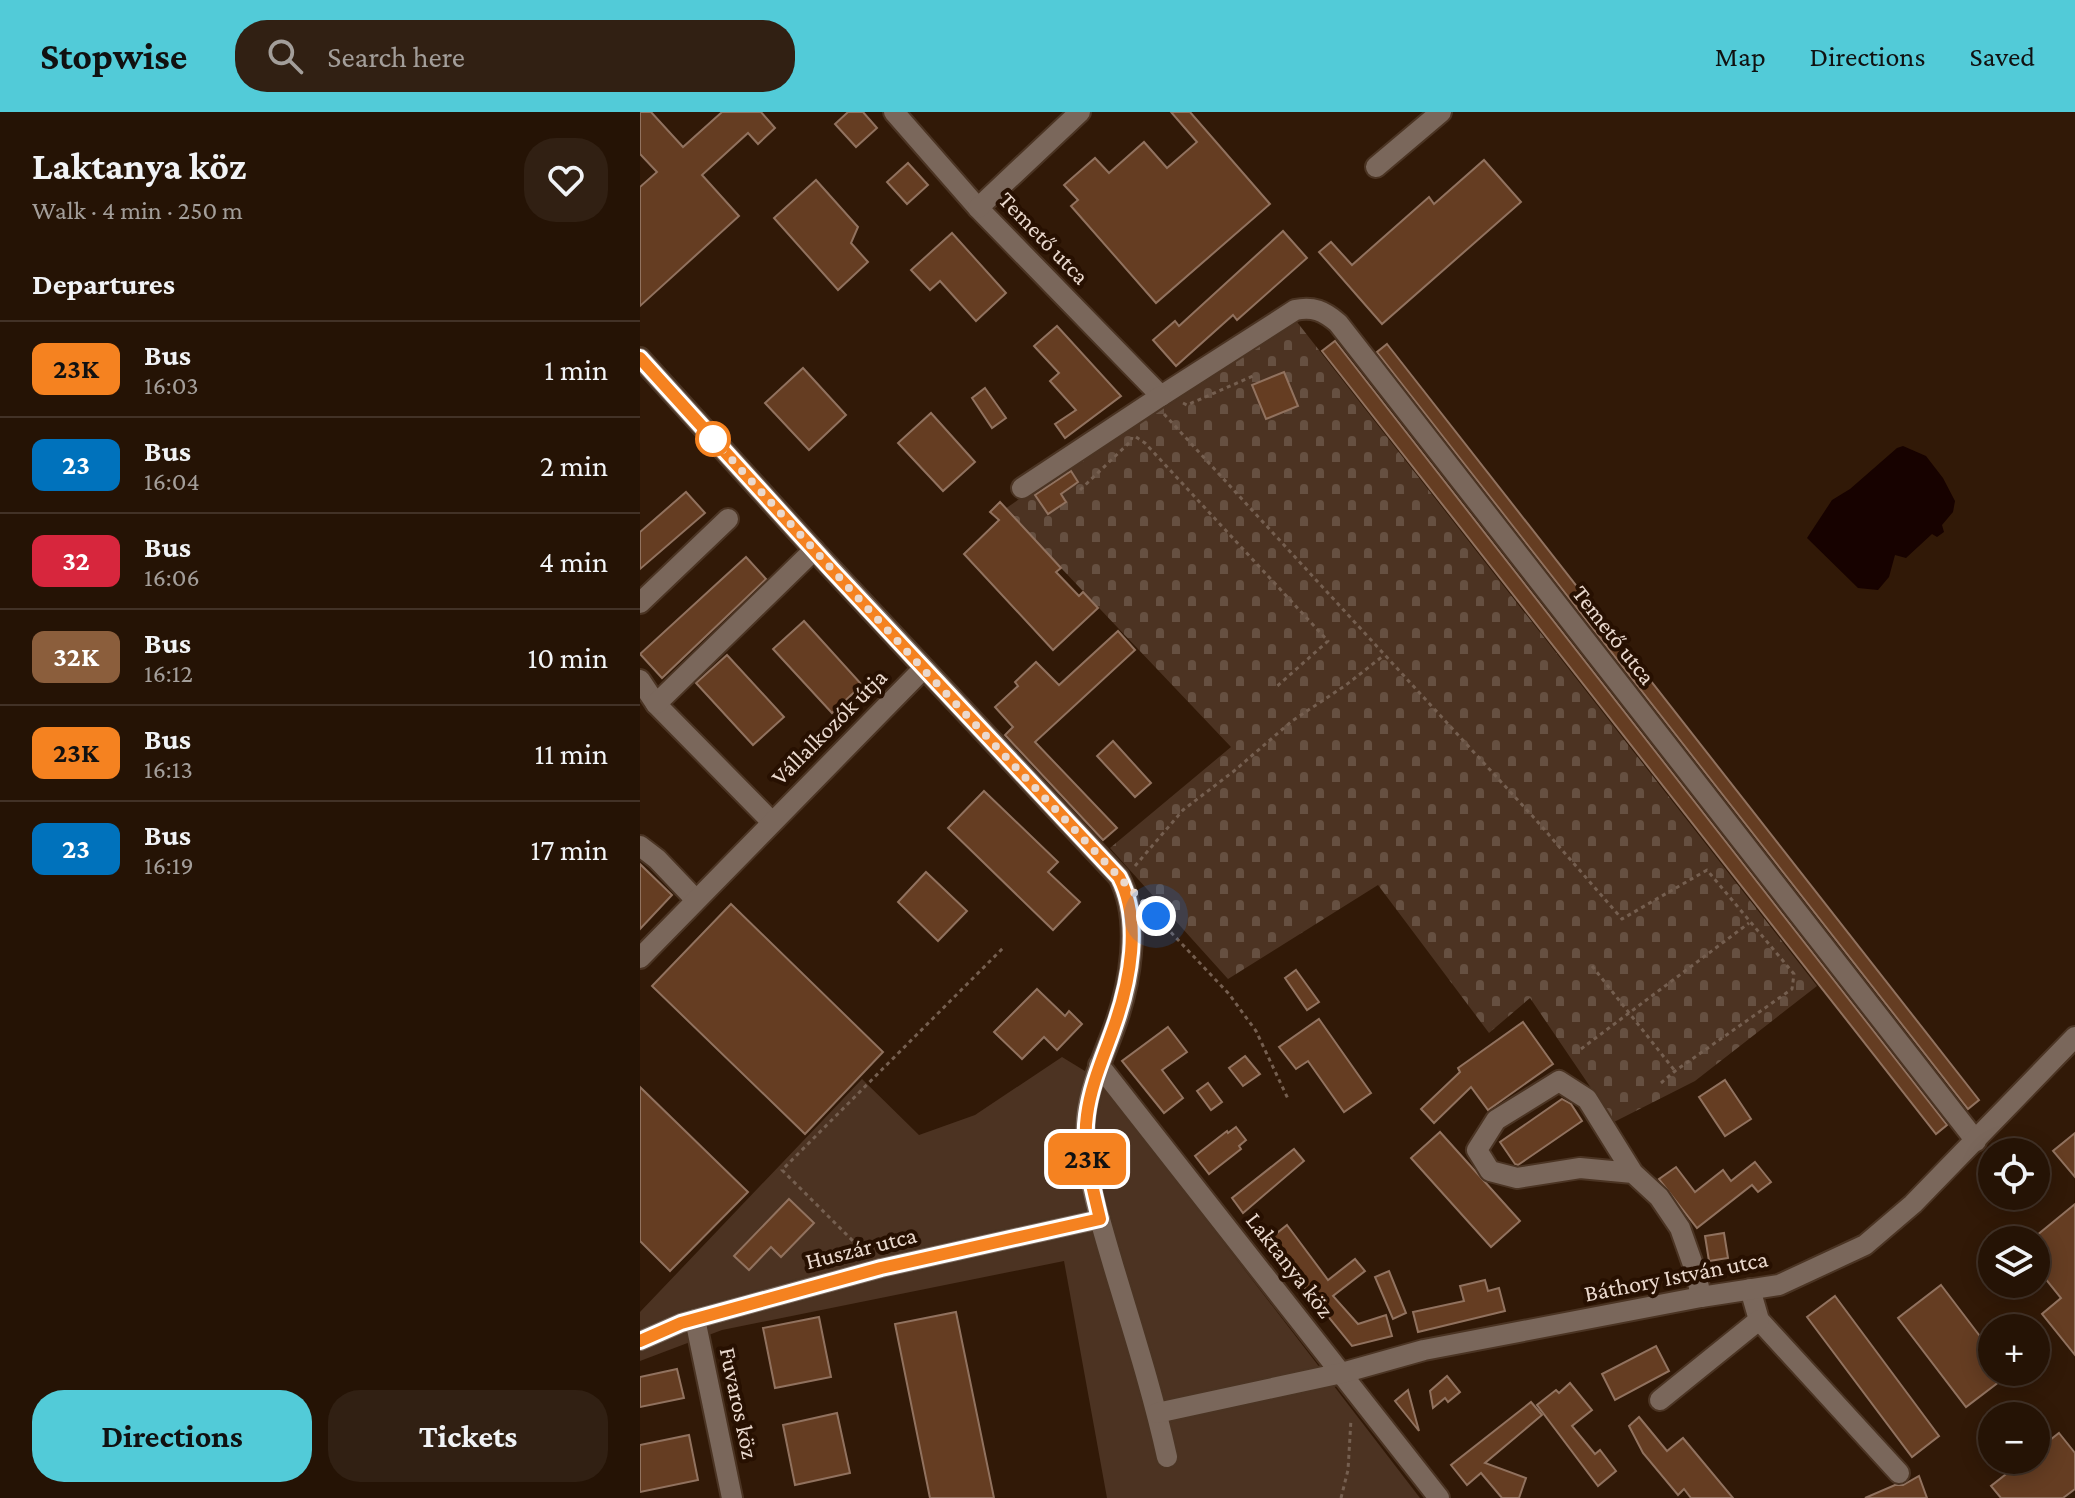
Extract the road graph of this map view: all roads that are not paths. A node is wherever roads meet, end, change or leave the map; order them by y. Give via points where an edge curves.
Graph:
1 (894, 112) edge
2 (1080, 112) edge
3 (1441, 112) edge
4 (1376, 167) dead end
5 (978, 208) junction
6 (640, 358) edge
7 (1164, 400) junction
8 (1022, 488) dead end
9 (728, 519) dead end
10 (814, 550) junction
11 (640, 603) edge
12 (923, 669) junction
13 (640, 680) edge
14 (656, 704) junction
15 (772, 822) junction
16 (640, 846) edge
17 (696, 900) junction
18 (640, 958) edge
19 (2075, 1037) edge
20 (1099, 1065) junction
21 (1976, 1141) junction
22 (1633, 1173) junction
23 (1100, 1219) junction
24 (1750, 1289) junction
25 (1701, 1297) junction
26 (695, 1319) junction
27 (1759, 1320) junction
28 (640, 1341) edge
29 (1348, 1380) junction
30 (1660, 1400) dead end
31 (1157, 1413) junction
32 (1167, 1457) dead end
33 (1899, 1473) dead end
34 (732, 1498) edge
35 (1439, 1498) edge

1 - 5 street, Temető utca
2 - 5 street
3 - 4 street
5 - 7 street, Temető utca
6 - 10 street
7 - 8 street, Temető utca
7 - 21 street, Temető utca via 1295,310 1320,310 1338,323
9 - 11 street
10 - 12 street
10 - 14 street
12 - 15 street, Vállalkozók útja
12 - 20 street via 1119,877 1127,892 1130,956 1121,1005
13 - 14 street, Vállalkozók útja
14 - 15 street, Vállalkozók útja
15 - 17 street, Vállalkozók útja
16 - 17 street
17 - 18 street, Vállalkozók útja
19 - 21 street, Báthory István utca
20 - 23 street via 1086,1118 1086,1157
20 - 29 street, Laktanya köz
21 - 24 street, Báthory István utca via 1865,1245 1779,1285
22 - 22 street via 1587,1099 1559,1081 1496,1120 1477,1150 1490,1171 1517,1178 1580,1168
22 - 25 street via 1659,1197 1680,1228
23 - 26 street, Huszár utca via 881,1268
23 - 31 street
24 - 25 street, Báthory István utca
24 - 27 street
25 - 29 street, Báthory István utca via 1424,1350
26 - 28 street, Huszár utca
26 - 34 street, Fuvaros köz
27 - 30 street
27 - 33 street
29 - 31 street, Báthory István utca
29 - 35 street, Laktanya köz
31 - 32 street

